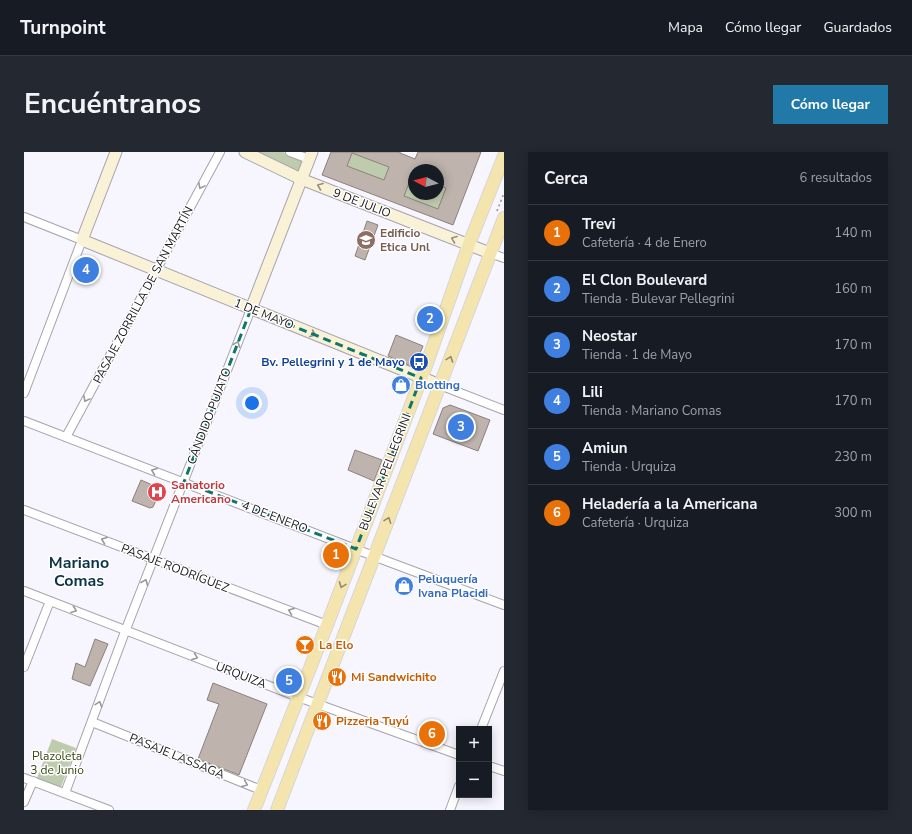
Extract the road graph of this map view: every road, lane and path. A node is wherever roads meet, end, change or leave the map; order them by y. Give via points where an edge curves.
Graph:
1 (116, 152) edge
2 (220, 152) edge
3 (245, 152) edge
4 (290, 152) edge
5 (310, 156) edge
6 (504, 156) edge
7 (301, 179) junction
8 (24, 217) edge
9 (504, 218) edge
10 (82, 240) junction
11 (469, 244) junction
12 (490, 253) junction
13 (504, 258) edge
14 (156, 271) junction
15 (251, 308) junction
16 (421, 378) junction
17 (440, 385) junction
18 (24, 393) edge
19 (504, 410) edge
20 (24, 421) edge
21 (66, 437) junction
22 (184, 482) junction
23 (24, 510) edge
24 (356, 549) junction
25 (373, 556) junction
26 (154, 559) junction
27 (24, 591) edge
28 (50, 601) junction
29 (504, 604) edge
30 (327, 625) junction
31 (126, 630) junction
32 (24, 667) edge
33 (504, 671) edge
34 (298, 697) junction
35 (318, 704) junction
36 (92, 722) junction
37 (482, 726) edge
38 (456, 754) edge
39 (492, 767) edge
40 (504, 771) edge
41 (24, 778) edge
42 (33, 781) junction
43 (262, 790) junction
44 (65, 793) junction
45 (456, 794) edge
46 (24, 802) edge
47 (109, 810) edge
48 (254, 810) edge
49 (277, 810) edge
50 (450, 810) edge

1 - 10 main road
2 -> 14 street, PASAJE ZORRILLA DE SAN MARTÍN
3 - 7 main road, 9 DE JULIO
4 - 5 street
5 - 7 main road, CÁNDIDO PUJATO
6 - 11 main road, BULEVAR PELLEGRINI
11 -> 7 main road, 9 DE JULIO
7 - 15 main road, CÁNDIDO PUJATO
8 - 10 street, 1 DE MAYO
9 - 12 main road, BULEVAR PELLEGRINI
10 - 14 main road, 1 DE MAYO
10 - 18 street
11 - 12 main road, 9 DE JULIO
11 - 16 main road, BULEVAR PELLEGRINI
12 - 13 street, 9 DE JULIO
17 -> 12 main road, BULEVAR PELLEGRINI
14 - 15 main road, 1 DE MAYO
14 -> 21 street, PASAJE ZORRILLA DE SAN MARTÍN
15 -> 16 main road, 1 DE MAYO
22 -> 15 street, CÁNDIDO PUJATO
16 - 17 main road, 1 DE MAYO
16 - 24 main road, BULEVAR PELLEGRINI
17 - 19 street, 1 DE MAYO
25 -> 17 main road, BULEVAR PELLEGRINI
20 - 21 street, 4 DE ENERO
22 -> 21 street, 4 DE ENERO
22 - 24 street, 4 DE ENERO
22 - 26 street, CÁNDIDO PUJATO
26 -> 23 street, PASAJE RODRÍGUEZ
24 - 25 street, 4 DE ENERO
24 -> 30 main road, BULEVAR PELLEGRINI
25 - 29 street, 4 DE ENERO
25 - 35 main road, BULEVAR PELLEGRINI
30 -> 26 street, PASAJE RODRÍGUEZ
31 -> 26 street, CÁNDIDO PUJATO
27 - 28 street, URQUIZA
28 -> 31 street, URQUIZA
28 - 32 street
30 - 34 main road, BULEVAR PELLEGRINI
31 -> 34 street, URQUIZA
36 -> 31 street, CÁNDIDO PUJATO
33 - 37 street
34 - 35 street, URQUIZA
34 - 43 main road, BULEVAR PELLEGRINI
35 - 38 street, URQUIZA
35 - 49 main road, BULEVAR PELLEGRINI
36 -> 43 street, PASAJE LASSAGA
36 - 44 street, CÁNDIDO PUJATO
39 - 40 street
41 - 42 street
42 - 44 street
42 - 46 street
43 - 48 main road, BULEVAR PELLEGRINI
44 - 47 street
45 - 50 street

